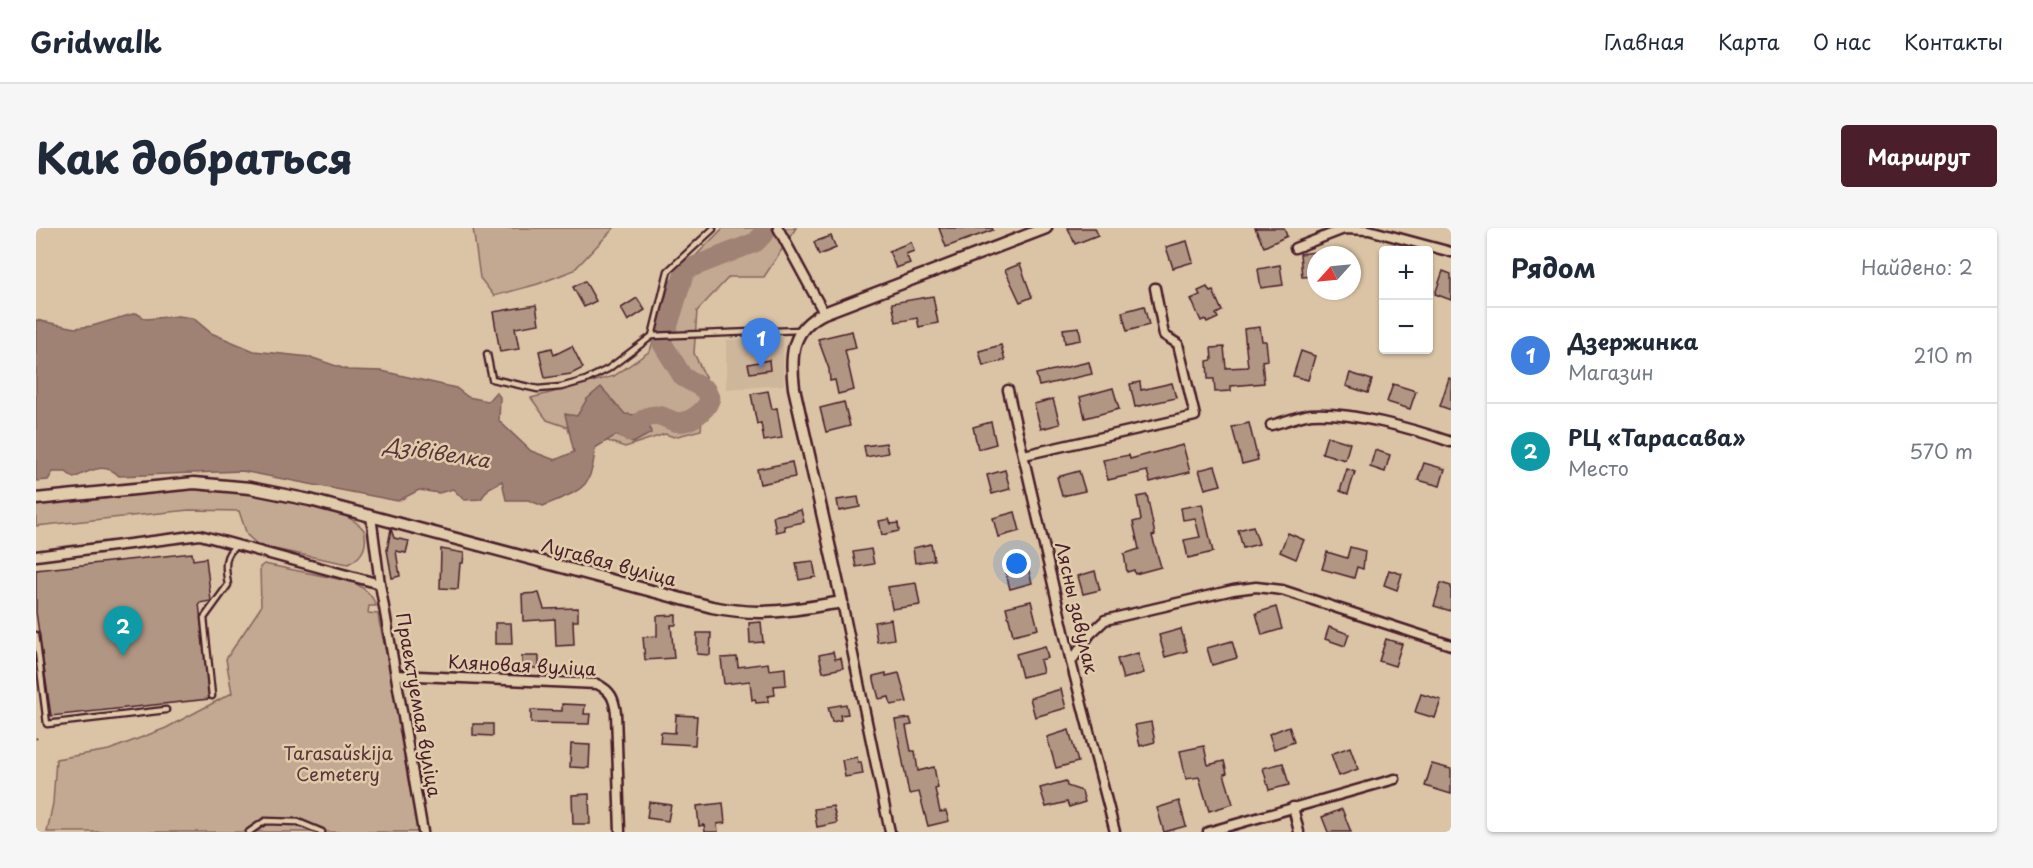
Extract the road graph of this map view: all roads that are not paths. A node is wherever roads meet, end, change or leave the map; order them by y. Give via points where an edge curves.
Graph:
1 (778, 228) edge
2 (1046, 228) edge
3 (712, 229) edge
4 (1295, 248) dead end
5 (1451, 252) edge
6 (1155, 288) dead end
7 (824, 313) junction
8 (801, 330) junction
9 (652, 336) junction
10 (487, 354) dead end
11 (1008, 390) dead end
12 (1271, 425) dead end
13 (1451, 442) edge
14 (1024, 455) junction
15 (36, 499) edge
16 (371, 516) junction
17 (238, 545) junction
18 (36, 556) edge
19 (380, 584) junction
20 (842, 602) junction
21 (36, 635) edge
22 (1451, 645) edge
23 (1071, 662) junction
24 (396, 675) junction
25 (212, 696) dead end
26 (166, 710) dead end
27 (1395, 779) dead end
28 (1293, 807) junction
29 (249, 832) edge
30 (322, 832) edge
31 (423, 832) edge
32 (620, 832) edge
33 (890, 832) edge
34 (1115, 832) edge
35 (1208, 832) edge
36 (1299, 832) edge

1 - 7 street
2 - 7 street
3 - 9 lane via 668,271
4 - 5 street via 1344,228 1369,230
6 - 14 street via 1164,335 1178,344 1195,416
7 - 8 street
8 - 9 lane
8 - 20 street via 792,350 794,388
9 - 10 lane via 608,369 561,387 538,388 492,379
11 - 14 street, Лясны завулак
12 - 13 street via 1310,414 1339,415 1423,432
14 - 23 street, Лясны завулак
15 - 16 street, Лугавая вуліца via 210,483 278,493
16 - 19 street, Праектуемая вуліца
16 - 20 street, Лугавая вуліца via 712,608 776,613
17 - 18 street via 200,535
17 - 19 street
17 - 25 lane via 226,560 228,585 204,618
19 - 24 street, Праектуемая вуліца
20 - 33 street
21 - 26 lane via 46,724
22 - 23 street via 1282,590 1256,587 1105,620 1090,633
23 - 34 street, Лясны завулак
24 - 31 street, Праектуемая вуліца
24 - 32 street, Кляновая вуліца via 597,684 607,688 614,697 616,713
27 - 28 street
28 - 35 street
28 - 36 street
29 - 30 lane via 265,821 298,822

